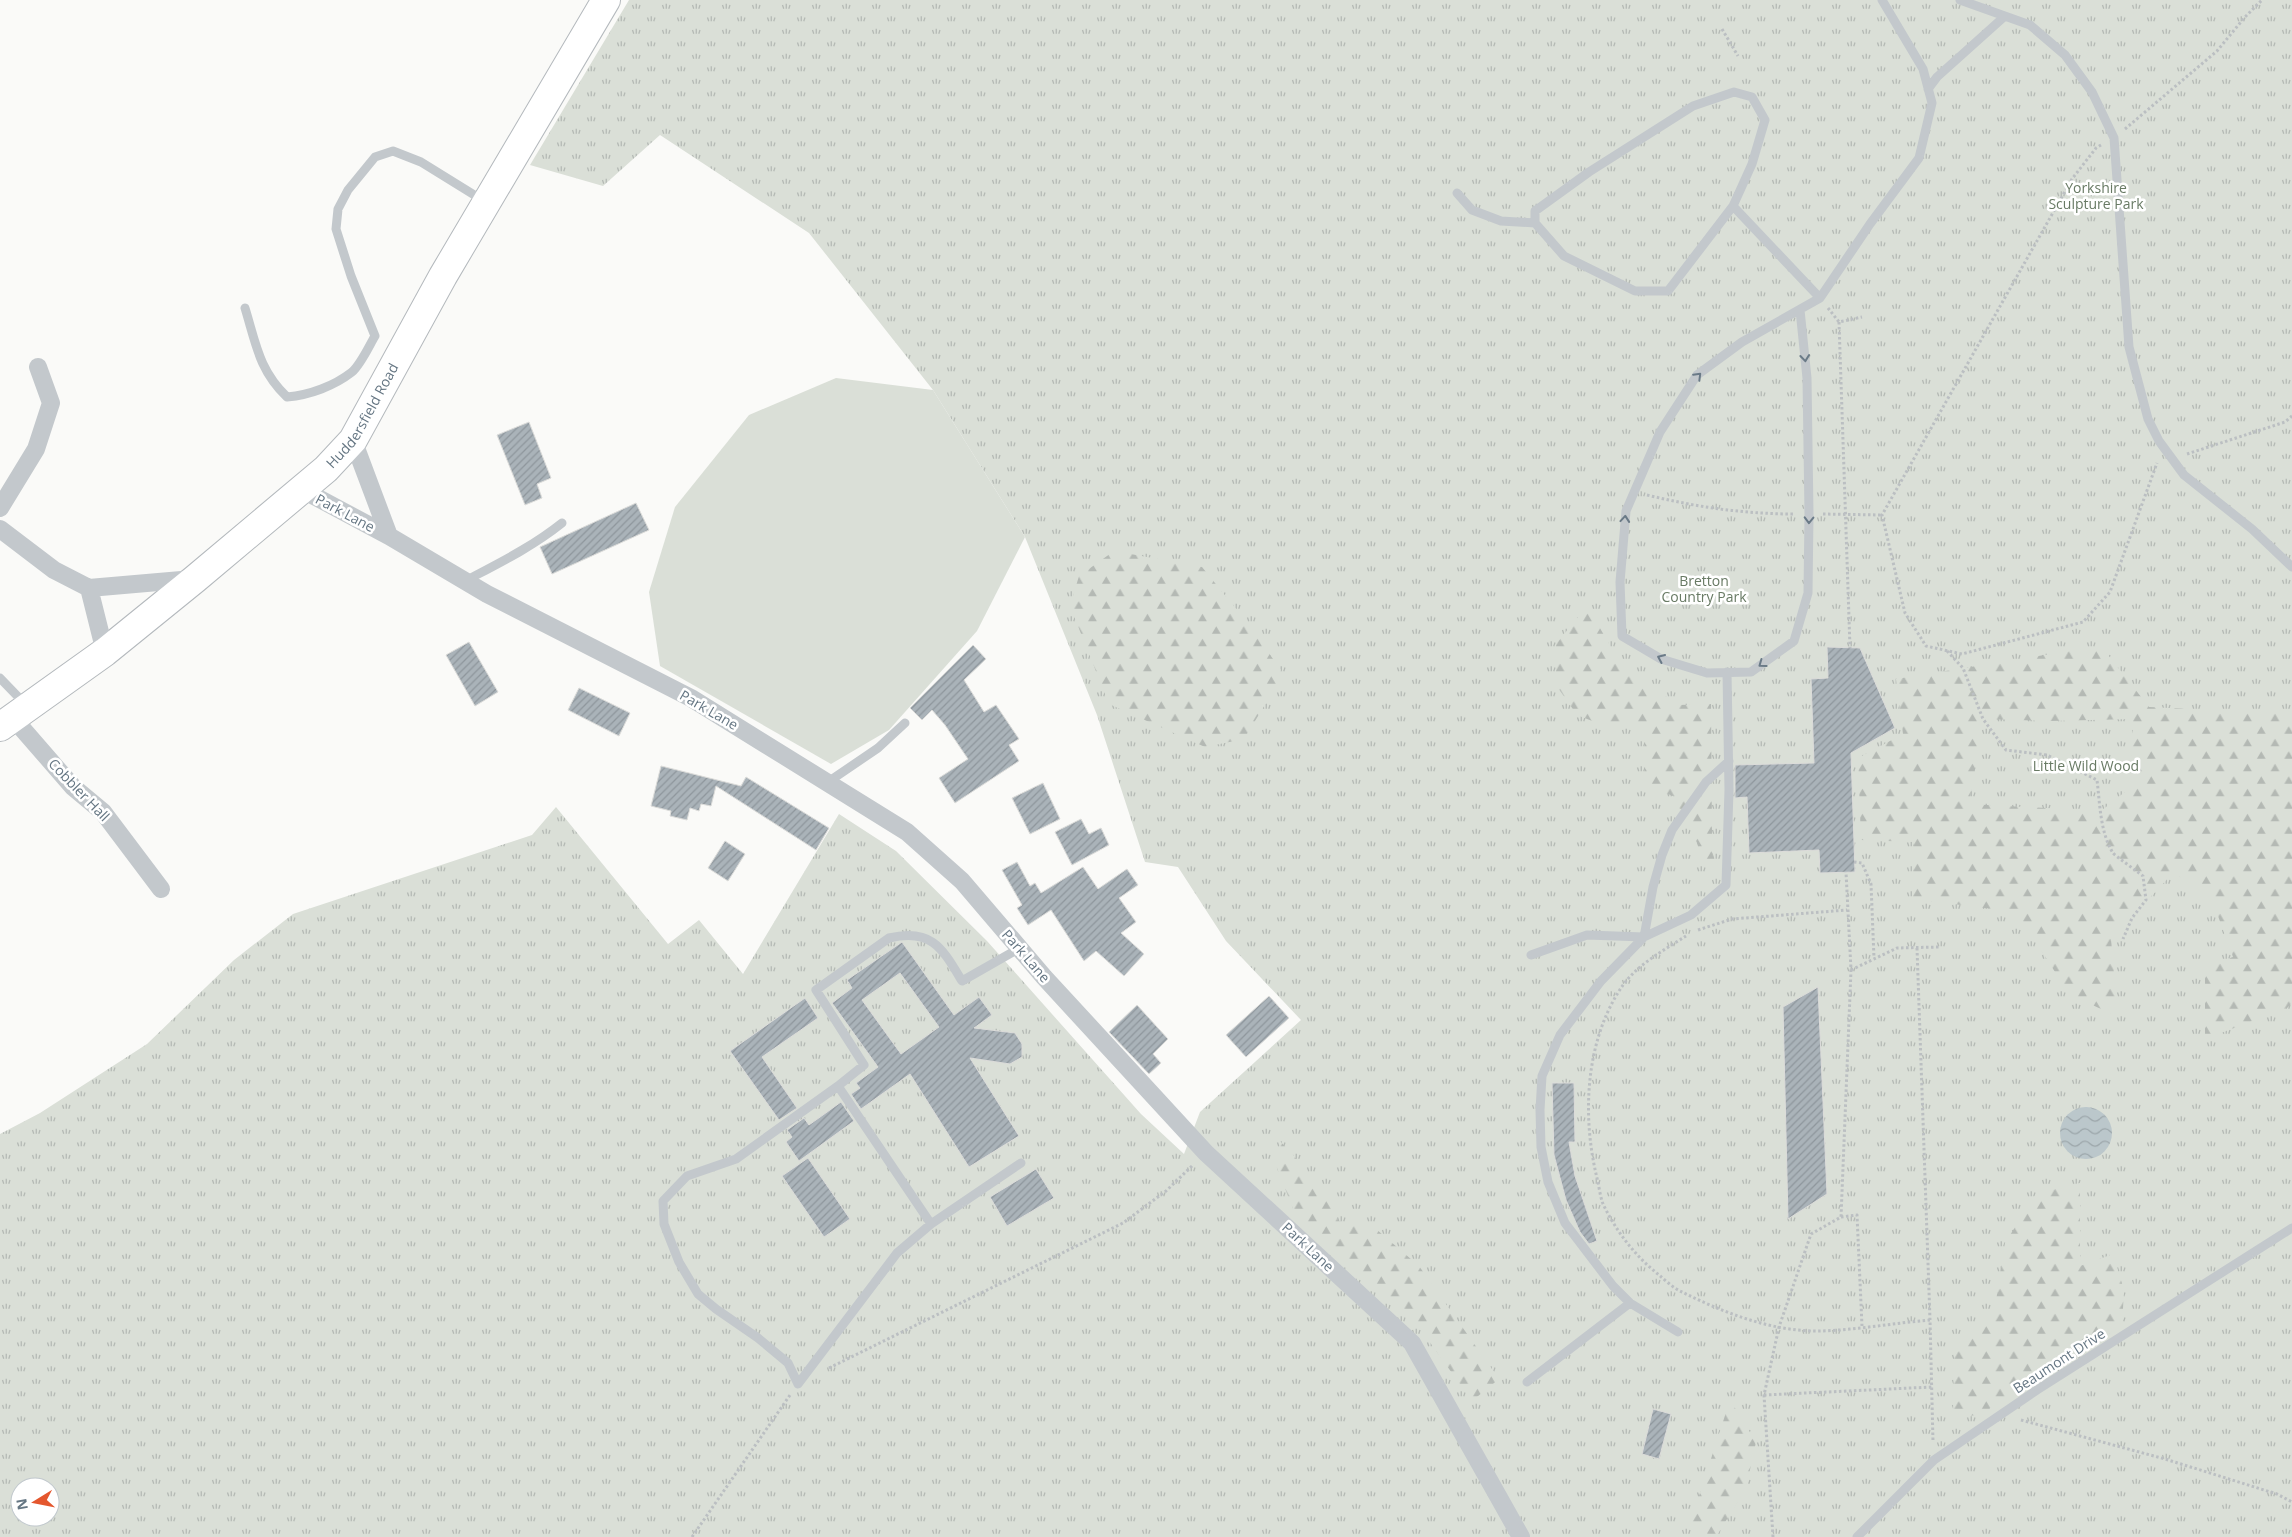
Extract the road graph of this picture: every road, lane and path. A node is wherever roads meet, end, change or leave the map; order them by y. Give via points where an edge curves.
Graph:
1 (606, 0) edge
2 (1882, 0) edge
3 (1960, 0) edge
4 (2262, 0) edge
5 (2005, 16) junction
6 (1722, 29) dead end
7 (1738, 56) dead end
8 (1928, 89) junction
9 (2114, 138) junction
10 (1457, 193) dead end
11 (486, 202) junction
12 (1733, 206) junction
13 (1535, 224) junction
14 (1820, 298) junction
15 (245, 308) dead end
16 (1800, 310) junction
17 (1862, 317) dead end
18 (1839, 322) junction
19 (38, 367) dead end
20 (2292, 416) edge
21 (353, 440) junction
22 (2173, 458) junction
23 (301, 490) junction
24 (1634, 492) junction
25 (0, 508) edge
26 (1809, 514) junction
27 (1847, 514) junction
28 (1882, 515) junction
29 (562, 523) dead end
30 (0, 529) edge
31 (389, 536) junction
32 (2292, 567) edge
33 (195, 579) junction
34 (466, 581) junction
35 (89, 588) junction
36 (1850, 648) dead end
37 (1946, 650) junction
38 (105, 652) junction
39 (1727, 672) junction
40 (0, 678) edge
41 (14, 717) edge
42 (905, 723) dead end
43 (1729, 761) junction
44 (828, 782) junction
45 (1854, 862) dead end
46 (1846, 872) dead end
47 (161, 889) dead end
48 (1848, 910) junction
49 (1644, 937) junction
50 (2122, 939) dead end
51 (1939, 947) dead end
52 (1020, 948) junction
53 (1917, 948) junction
54 (1531, 955) dead end
55 (1874, 958) junction
56 (1851, 970) junction
57 (838, 1086) junction
58 (1206, 1152) junction
59 (1021, 1164) dead end
60 (1841, 1217) junction
61 (931, 1224) junction
62 (2292, 1228) edge
63 (1630, 1303) junction
64 (1930, 1320) junction
65 (1862, 1326) junction
66 (1779, 1327) junction
67 (1678, 1332) dead end
68 (1527, 1382) dead end
69 (798, 1384) junction
70 (1932, 1386) junction
71 (1764, 1395) junction
72 (2001, 1415) junction
73 (1934, 1460) junction
74 (2292, 1502) edge
75 (692, 1537) edge
76 (1521, 1537) edge
77 (1773, 1537) edge
78 (1857, 1537) edge

1 - 11 highway, Huddersfield Road
2 - 8 lane via 1924,69
3 - 5 lane
4 - 9 path via 2218,51
5 - 8 lane via 1937,77
5 - 9 lane via 2030,25 2065,55 2092,92
6 - 7 path
8 - 14 lane via 1932,103 1919,158
9 - 22 lane via 2129,347 2148,419 2159,441
9 - 28 path via 2096,148 2072,179
10 - 13 lane via 1472,210 1500,221
11 - 15 lane via 421,162 393,151 375,157 348,190 338,209 336,229 375,336 353,371 321,389 287,397 275,385 265,371
11 - 21 highway, Huddersfield Road
12 - 13 lane via 1668,291 1635,291 1564,256
12 - 13 lane via 1752,164 1766,120 1752,97 1734,92 1693,106 1588,172 1535,211
12 - 14 lane
14 - 16 lane
14 - 18 path
24 -> 16 lane via 1660,432 1697,375 1742,342
16 -> 26 lane via 1807,378
17 - 18 path
18 - 27 path
19 - 25 street via 51,403 36,449
20 - 22 path via 2285,422
21 - 23 highway, Huddersfield Road
21 - 31 street, Park Lane
22 - 32 lane via 2184,475 2252,529
22 - 37 path via 2156,463 2110,592 2083,622 1962,654
23 - 31 street, Park Lane
23 - 33 highway, Huddersfield Road
24 - 26 path via 1692,506 1765,514
39 -> 24 lane via 1707,673 1661,659 1622,636 1620,582 1626,511
26 - 27 path
26 -> 39 lane via 1808,593 1794,641 1751,672
27 - 28 path
27 - 36 path
28 - 37 path via 1906,613 1926,646
29 - 34 lane via 513,556
30 - 35 street via 54,570
31 - 34 street, Park Lane
33 - 35 street
33 - 38 highway, Huddersfield Road
34 - 44 street, Park Lane via 691,698
35 - 38 street
37 - 50 path via 1963,668 1983,719 2006,750 2047,755 2097,780 2102,824 2113,854 2143,876 2146,900
38 - 41 highway, Huddersfield Road
39 - 43 lane
40 - 41 lane
41 - 47 street, Cobbler Hall via 73,787 102,812
42 - 44 lane via 878,748
43 - 49 lane via 1706,782 1672,830 1653,887
43 - 49 lane via 1726,885 1691,915
44 - 52 street, Park Lane via 907,832 962,881
45 - 55 path via 1862,863 1872,884
46 - 48 path
48 - 56 path
48 - 66 path via 1732,919 1694,931 1644,965 1622,985 1604,1021 1592,1070 1588,1113 1593,1161 1603,1203 1622,1237 1644,1263 1678,1290 1744,1318
49 - 54 lane via 1587,935
49 - 63 lane via 1601,981 1560,1035 1542,1076 1540,1110 1541,1148 1548,1182 1564,1223
51 - 53 path
52 - 57 lane via 962,981 947,956 935,944 915,934 901,935 889,938 816,990 864,1065
52 - 58 street, Park Lane
53 - 55 path via 1897,948
53 - 64 path
55 - 56 path
56 - 60 path
57 - 61 lane
57 - 69 lane via 736,1159 687,1176 663,1201 664,1224 679,1262 698,1294 788,1363
58 - 69 path via 1166,1190 1123,1223
58 - 76 street, Park Lane via 1412,1343
59 - 61 lane
60 - 65 path via 1857,1215
60 - 66 path via 1811,1234
61 - 69 lane via 897,1253
62 - 72 lane, Beaumont Drive
63 - 67 lane
63 - 68 lane
64 - 65 path
64 - 70 path
65 - 66 path via 1820,1331
66 - 71 path
69 - 75 path
70 - 71 path
70 - 73 path
71 - 77 path
72 - 73 lane, Beaumont Drive
72 - 74 path via 2165,1459
73 - 78 lane, Beaumont Drive

